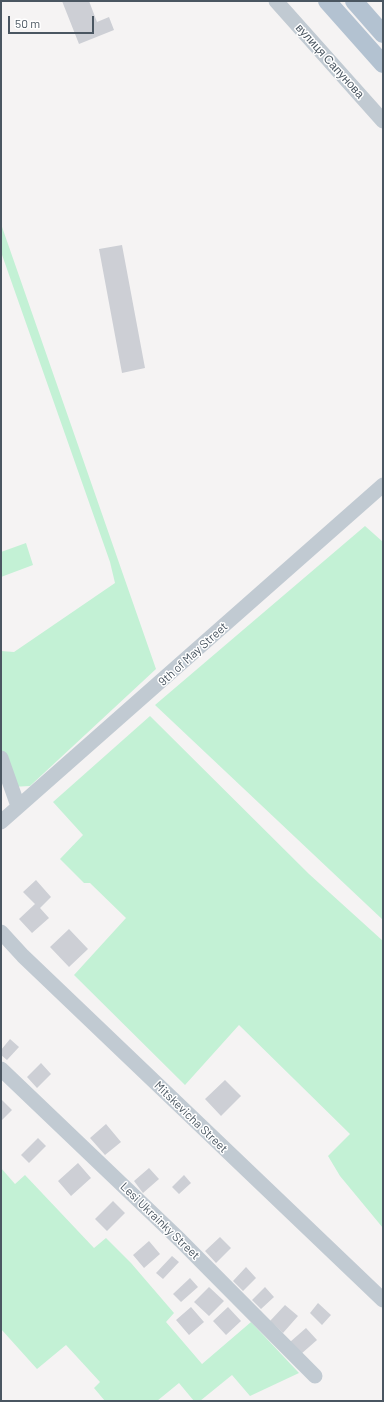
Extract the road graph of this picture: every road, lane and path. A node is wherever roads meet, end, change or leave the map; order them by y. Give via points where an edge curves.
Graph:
1 (276, 1) edge
2 (327, 1) edge
3 (354, 1) edge
4 (383, 34) edge
5 (383, 64) edge
6 (383, 121) edge
7 (383, 485) edge
8 (1, 758) edge
9 (18, 806) junction
10 (1, 822) edge
11 (1, 932) edge
12 (1, 1069) edge
13 (383, 1300) edge
14 (315, 1376) dead end

1 - 6 street, вулиця Сапунова
2 - 5 main road
3 - 4 main road
7 - 9 street, 9th of May Street
8 - 9 street
9 - 10 street, 9th of May Street
11 - 13 street, Mitskevicha Street via 49,982
12 - 14 street, Lesi Ukrainky Street via 174,1234

